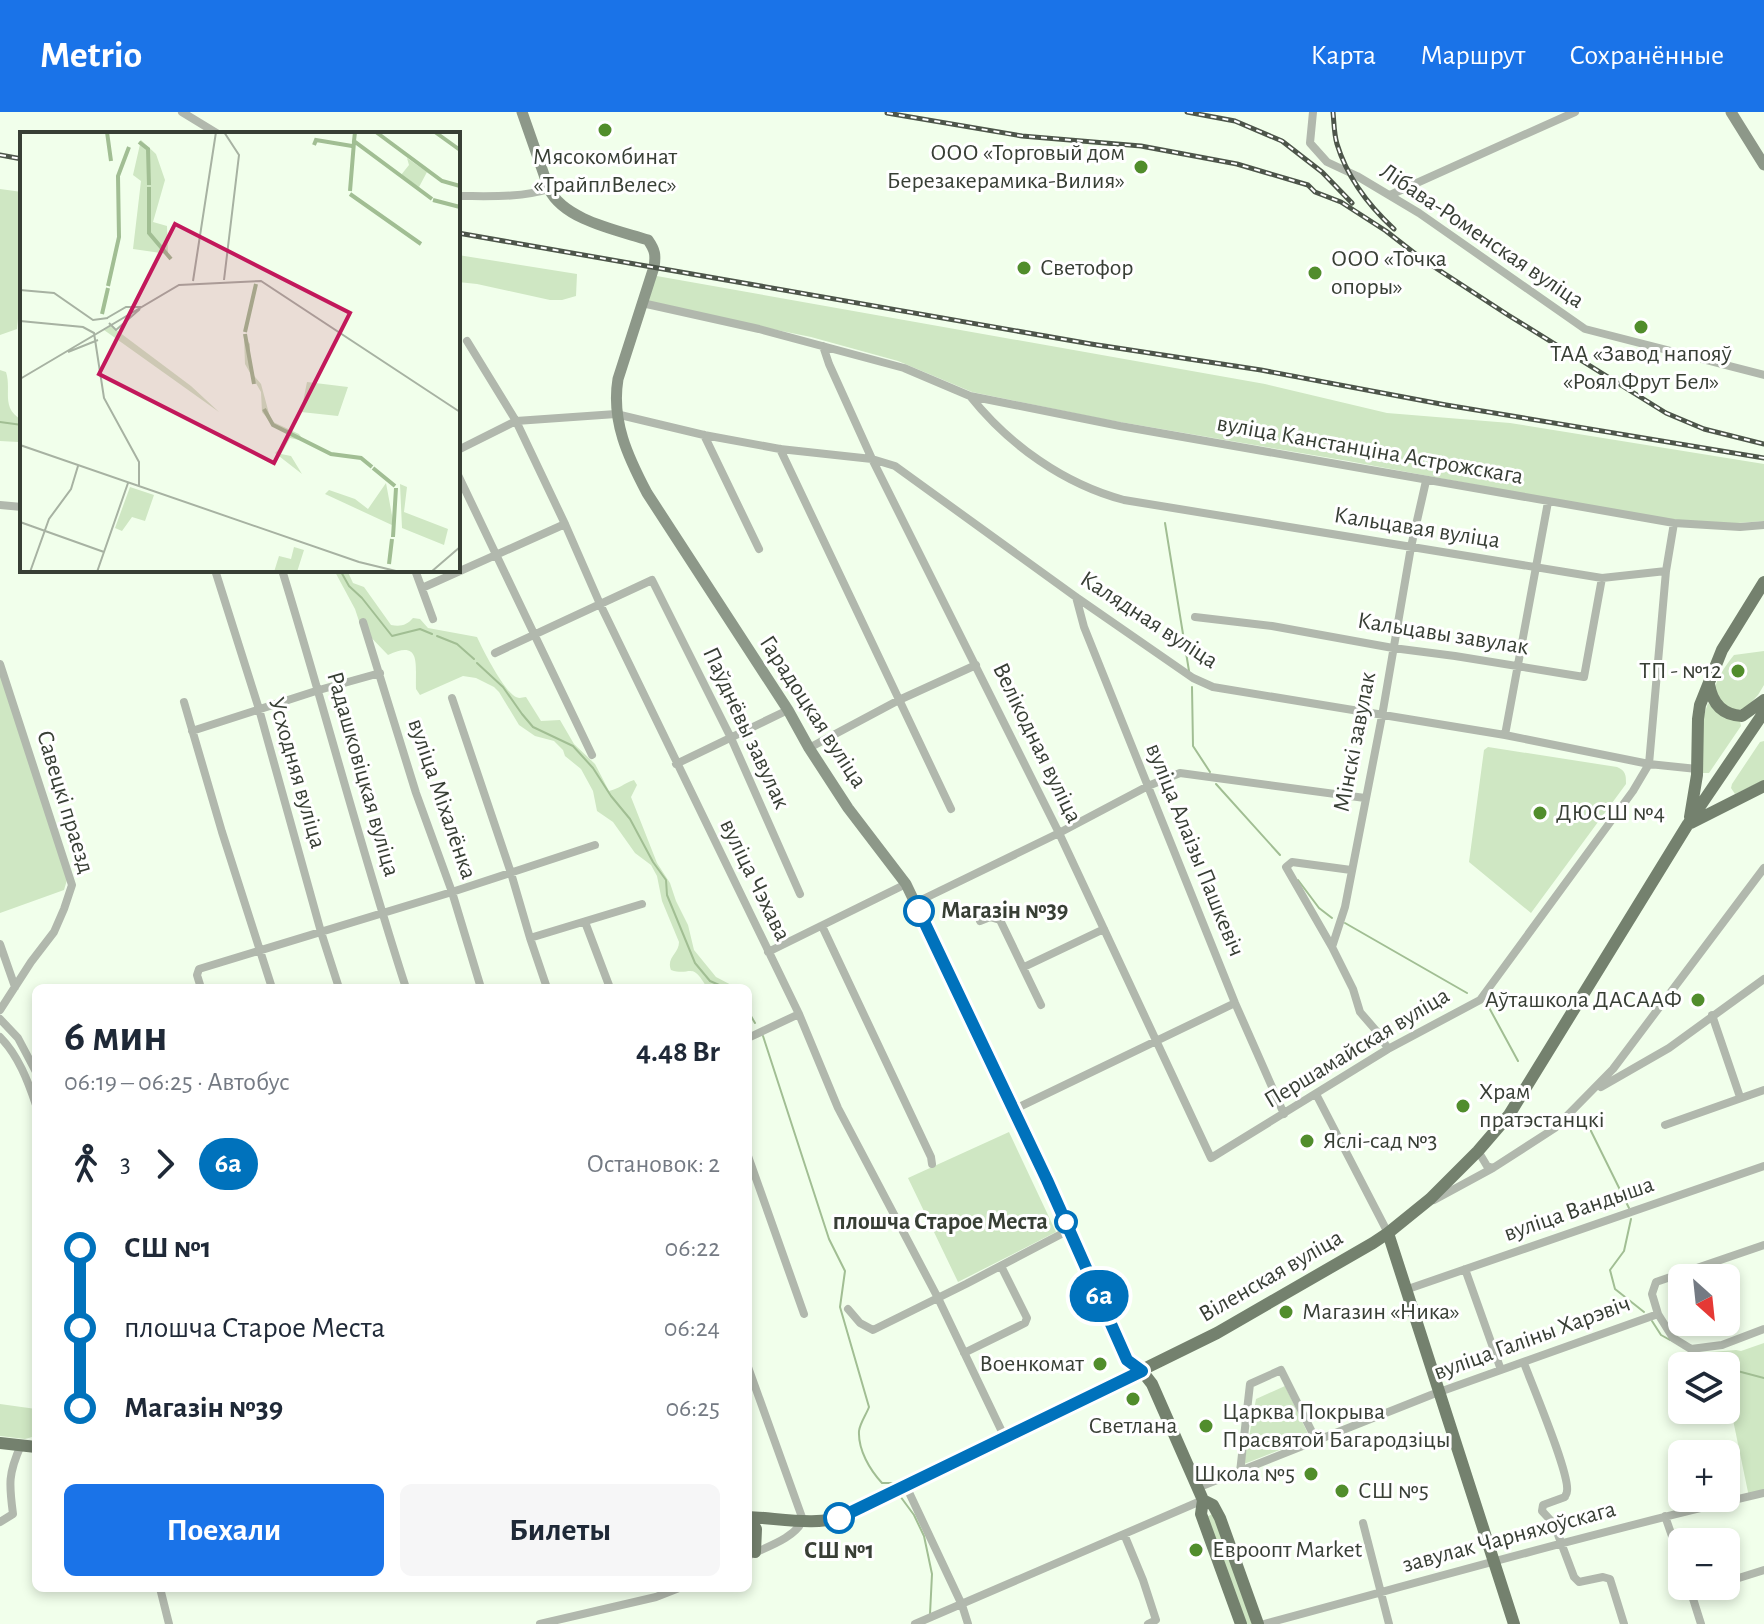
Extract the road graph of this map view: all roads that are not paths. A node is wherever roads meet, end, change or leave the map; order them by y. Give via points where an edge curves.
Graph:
1 (182, 112) edge
2 (522, 112) edge
3 (1313, 112) edge
4 (1575, 112) edge
5 (1731, 112) edge
6 (215, 132) edge
7 (1762, 158) edge
8 (549, 189) junction
9 (1390, 195) junction
10 (460, 196) edge
11 (642, 303) junction
12 (467, 341) dead end
13 (823, 346) junction
14 (1764, 375) edge
15 (970, 396) junction
16 (616, 414) junction
17 (516, 421) junction
18 (704, 435) junction
19 (460, 449) edge
20 (780, 449) junction
21 (872, 459) junction
22 (460, 479) edge
23 (1426, 481) junction
24 (1548, 502) junction
25 (0, 505) edge
26 (20, 507) edge
27 (1164, 507) joint
28 (1674, 523) junction
29 (565, 524) junction
30 (1764, 525) edge
31 (1411, 547) junction
32 (759, 549) dead end
33 (497, 556) junction
34 (1535, 567) junction
35 (1666, 571) junction
36 (216, 572) edge
37 (283, 572) edge
38 (416, 572) edge
39 (460, 572) edge
40 (460, 572) edge
41 (1602, 578) junction
42 (1764, 582) edge
43 (422, 588) junction
44 (1076, 597) junction
45 (600, 604) junction
46 (1195, 617) dead end
47 (433, 619) dead end
48 (363, 622) dead end
49 (534, 635) junction
50 (1393, 648) junction
51 (495, 653) dead end
52 (0, 664) edge
53 (976, 665) junction
54 (1517, 666) junction
55 (380, 673) junction
56 (1709, 684) junction
57 (319, 690) junction
58 (452, 698) dead end
59 (899, 700) junction
60 (1764, 700) edge
61 (184, 702) dead end
62 (259, 709) junction
63 (788, 710) junction
64 (1764, 712) edge
65 (1382, 716) junction
66 (192, 731) junction
67 (1505, 735) junction
68 (731, 738) junction
69 (809, 748) junction
70 (592, 755) dead end
71 (676, 764) junction
72 (1649, 764) junction
73 (1697, 769) junction
74 (1148, 786) junction
75 (1764, 786) edge
76 (1365, 798) junction
77 (951, 809) dead end
78 (1688, 824) junction
79 (1059, 833) junction
80 (595, 845) dead end
81 (1764, 868) edge
82 (1351, 870) junction
83 (511, 873) junction
84 (906, 884) junction
85 (452, 892) junction
86 (800, 894) dead end
87 (915, 903) junction
88 (642, 904) dead end
89 (382, 912) junction
90 (980, 921) dead end
91 (585, 922) junction
92 (822, 926) junction
93 (1104, 929) junction
94 (321, 932) junction
95 (530, 938) junction
96 (0, 944) edge
97 (1332, 947) junction
98 (259, 949) junction
99 (768, 952) junction
100 (1024, 967) junction
101 (1764, 979) edge
102 (200, 984) edge
103 (271, 984) edge
104 (338, 984) edge
105 (405, 984) edge
106 (480, 984) edge
107 (546, 984) edge
108 (608, 984) edge
109 (15, 987) junction
110 (1235, 1003) junction
111 (1041, 1005) dead end
112 (0, 1010) edge
113 (799, 1014) junction
114 (1712, 1015) junction
115 (0, 1019) edge
116 (752, 1036) edge
117 (0, 1037) edge
118 (1156, 1042) junction
119 (1388, 1049) junction
120 (32, 1064) edge
121 (1616, 1073) junction
122 (1764, 1090) edge
123 (1316, 1094) junction
124 (32, 1095) edge
125 (1740, 1097) junction
126 (1013, 1110) junction
127 (1284, 1114) junction
128 (1665, 1125) dead end
129 (1478, 1151) junction
130 (1211, 1158) joint
131 (932, 1164) dead end
132 (1764, 1166) edge
133 (752, 1167) edge
134 (1493, 1168) junction
135 (1416, 1210) junction
136 (1069, 1230) junction
137 (1388, 1233) junction
138 (1764, 1245) edge
139 (1001, 1266) junction
140 (1465, 1269) junction
141 (1408, 1289) junction
142 (938, 1298) junction
143 (848, 1309) dead end
144 (804, 1314) dead end
145 (1658, 1314) junction
146 (1764, 1329) edge
147 (964, 1353) junction
148 (1524, 1363) junction
149 (1501, 1370) junction
150 (1142, 1371) junction
151 (752, 1378) edge
152 (1439, 1392) junction
153 (1005, 1438) junction
154 (1316, 1440) junction
155 (0, 1443) edge
156 (21, 1445) junction
157 (32, 1446) edge
158 (1240, 1472) junction
159 (906, 1486) junction
160 (1764, 1493) edge
161 (1200, 1494) junction
162 (1665, 1516) junction
163 (752, 1517) edge
164 (803, 1520) junction
165 (0, 1522) edge
166 (752, 1523) edge
167 (1363, 1523) dead end
168 (1669, 1528) edge
169 (1124, 1534) junction
170 (1561, 1545) junction
171 (752, 1554) edge
172 (1493, 1561) junction
173 (1763, 1571) edge
174 (1740, 1578) edge
175 (161, 1592) edge
176 (669, 1592) edge
177 (1381, 1593) junction
178 (1694, 1600) edge
179 (962, 1605) junction
180 (578, 1620) edge
181 (169, 1624) edge
182 (540, 1624) edge
183 (915, 1624) edge
184 (968, 1624) edge
185 (1148, 1624) edge
186 (1241, 1624) edge
187 (1258, 1624) edge
188 (1264, 1624) edge
189 (1389, 1624) edge
190 (1514, 1624) edge
191 (1624, 1624) edge
192 (1701, 1624) edge

1 - 6 street
2 - 8 street, Гарадоцкая вуліца
3 - 9 street, Лібава-Роменская вуліца via 1310,143 1327,162
4 - 9 street
5 - 7 street
8 - 10 street
8 - 11 street, Гарадоцкая вуліца via 574,215 653,246 654,267
9 - 14 street, Лібава-Роменская вуліца via 1585,329
11 - 13 street, вуліца Канстанціна Астрожскага
11 - 16 street, Гарадоцкая вуліца via 618,379
12 - 17 street, вуліца Чэхава
13 - 15 street, вуліца Канстанціна Астрожскага via 904,368
13 - 21 street, Велікодная вуліца
15 - 23 street, вуліца Канстанціна Астрожскага
15 - 27 street, вуліца Канстанціна Астрожскага via 985,415 1067,479 1098,493
16 - 17 street, Калядная вуліца
16 - 18 street, Калядная вуліца
16 - 63 street, Гарадоцкая вуліца via 627,455 647,493
17 - 19 street
17 - 29 street, вуліца Чэхава
18 - 20 street, Калядная вуліца
18 - 32 street
20 - 21 street, Калядная вуліца
20 - 59 street
21 - 44 street, Калядная вуліца via 895,466
21 - 53 street, Велікодная вуліца
22 - 33 street
23 - 24 street, вуліца Канстанціна Астрожскага
23 - 31 street, Мінскі завулак
24 - 28 street, вуліца Канстанціна Астрожскага
24 - 34 street
25 - 26 street
27 - 31 street, Кальцавая вуліца
28 - 30 street, вуліца Канстанціна Астрожскага
28 - 35 street
29 - 33 street
29 - 45 street, вуліца Чэхава
31 - 34 street, Кальцавая вуліца
31 - 50 street, Мінскі завулак
33 - 39 street
33 - 49 street
34 - 41 street, Кальцавая вуліца
34 - 54 street
35 - 41 street, Кальцавая вуліца
35 - 72 street
36 - 62 street, Усходняя вуліца
37 - 57 street, Радашковіцкая вуліца
38 - 43 street
40 - 43 street
41 - 54 street, Кальцавы завулак via 1584,677
42 - 56 main road via 1722,650
43 - 47 street
44 - 65 street, Калядная вуліца via 1213,687
44 - 74 street, вуліца Алаізы Пашкевіч
45 - 49 street
45 - 68 street, Паўднёвы завулак via 652,580
45 - 71 street, вуліца Чэхава
46 - 50 street, Кальцавы завулак
48 - 55 street, вуліца Міхалёнка
49 - 51 street
49 - 70 street
50 - 54 street, Кальцавы завулак
50 - 65 street, Мінскі завулак
52 - 109 street, Савецкі праезд via 72,885 54,932
53 - 59 street
53 - 79 street, Велікодная вуліца
54 - 67 street
55 - 57 street
55 - 85 street, вуліца Міхалёнка
56 - 60 main road via 1713,700 1728,713 1742,716
56 - 73 main road via 1698,719
57 - 62 street
57 - 89 street, Радашковіцкая вуліца
58 - 83 street
59 - 69 street
59 - 77 street
61 - 66 street
62 - 66 street
62 - 94 street, Усходняя вуліца
63 - 68 street
63 - 69 street, Гарадоцкая вуліца
64 - 78 main road, Віленская вуліца
65 - 67 street, Калядная вуліца
65 - 76 street, Мінскі завулак
66 - 98 street
67 - 72 street, Калядная вуліца
68 - 71 street
68 - 86 street, Паўднёвы завулак
69 - 84 street, Гарадоцкая вуліца
71 - 99 street, вуліца Чэхава
72 - 73 street, Калядная вуліца
72 - 119 street, Першамайская вуліца via 1480,1000
73 - 78 main road
74 - 76 street via 1180,773
74 - 79 street
74 - 110 street, вуліца Алаізы Пашкевіч
75 - 78 main road
76 - 82 street, Мінскі завулак
78 - 129 main road, Віленская вуліца via 1509,1115
79 - 87 street
79 - 93 street, Велікодная вуліца
80 - 83 street
81 - 121 street
82 - 97 street, Мінскі завулак
82 - 97 street via 1292,862 1286,867
83 - 85 street
83 - 95 street
84 - 87 street, Гарадоцкая вуліца
84 - 92 street
85 - 89 street
85 - 106 street, вуліца Міхалёнка
87 - 126 street, Гарадоцкая вуліца
88 - 91 street
89 - 94 street
89 - 105 street, Радашковіцкая вуліца
90 - 100 street via 1000,920
91 - 95 street
91 - 108 street
92 - 99 street
92 - 131 street
93 - 100 street
93 - 118 street, Велікодная вуліца
94 - 98 street
94 - 104 street, Усходняя вуліца
95 - 107 street
96 - 109 street
97 - 119 street via 1360,1012
98 - 102 street via 199,969
98 - 103 street
99 - 113 street, вуліца Чэхава
100 - 111 street
101 - 114 street, Віленская вуліца
109 - 112 street, Савецкі праезд
110 - 118 street
110 - 127 street, вуліца Алаізы Пашкевіч
113 - 116 street
113 - 142 street, вуліца Чэхава via 838,1108
114 - 121 street, Віленская вуліца via 1669,1048
114 - 125 street
115 - 120 street
117 - 124 street
118 - 126 street
118 - 130 street, Велікодная вуліца
119 - 123 street, Першамайская вуліца
121 - 134 street, Віленская вуліца via 1555,1128
122 - 125 street
123 - 127 street, Першамайская вуліца
123 - 137 street
125 - 128 street
126 - 136 street, Гарадоцкая вуліца
127 - 130 street, Першамайская вуліца
129 - 134 street
129 - 135 main road, Віленская вуліца
132 - 140 street, вуліца Вандыша
133 - 144 street
134 - 135 street, Віленская вуліца
135 - 137 main road, Віленская вуліца
136 - 139 street
136 - 150 street, Гарадоцкая вуліца via 1127,1360
137 - 141 main road
137 - 150 main road, Віленская вуліца
138 - 145 street via 1656,1282 1652,1294
139 - 142 street
139 - 147 street via 1025,1323
140 - 141 street, вуліца Вандыша
140 - 149 street
141 - 152 main road
142 - 143 street via 873,1330
142 - 147 street, вуліца Чэхава
145 - 146 street via 1673,1338 1691,1349 1722,1345
145 - 148 street, вуліца Галіны Харэвіч
147 - 153 street, вуліца Чэхава
148 - 149 street, вуліца Галіны Харэвіч
148 - 170 street via 1566,1483 1565,1497 1543,1505 1542,1511 1554,1524
149 - 152 street, вуліца Галіны Харэвіч
150 - 153 main road, Віленская вуліца
150 - 161 main road
151 - 164 street
152 - 154 street, вуліца Галіны Харэвіч
152 - 172 main road
153 - 159 main road, Віленская вуліца
154 - 158 street, вуліца Галіны Харэвіч
154 - 158 street via 1281,1370 1250,1384
155 - 156 main road
156 - 157 main road
156 - 165 street via 9,1484 13,1514
158 - 161 street, вуліца Галіны Харэвіч
159 - 164 main road, Віленская вуліца via 839,1518
159 - 179 street
160 - 162 street, завулак Чарняхоўскага
161 - 169 street, вуліца Галіны Харэвіч
161 - 186 main road via 1201,1514
161 - 187 main road via 1220,1518
162 - 168 street
162 - 170 street, завулак Чарняхоўскага
163 - 164 main road, Віленская вуліца
164 - 171 street via 793,1534
166 - 171 main road
167 - 177 street
169 - 179 street, вуліца Галіны Харэвіч
169 - 185 street via 1156,1620
170 - 172 street, завулак Чарняхоўскага
170 - 191 street via 1579,1582 1610,1579
172 - 177 street, завулак Чарняхоўскага
172 - 190 main road
173 - 174 street
175 - 181 street
176 - 180 street
177 - 188 street, завулак Чарняхоўскага
177 - 189 street
178 - 192 street
179 - 183 street, вуліца Галіны Харэвіч
179 - 184 street
180 - 182 street

